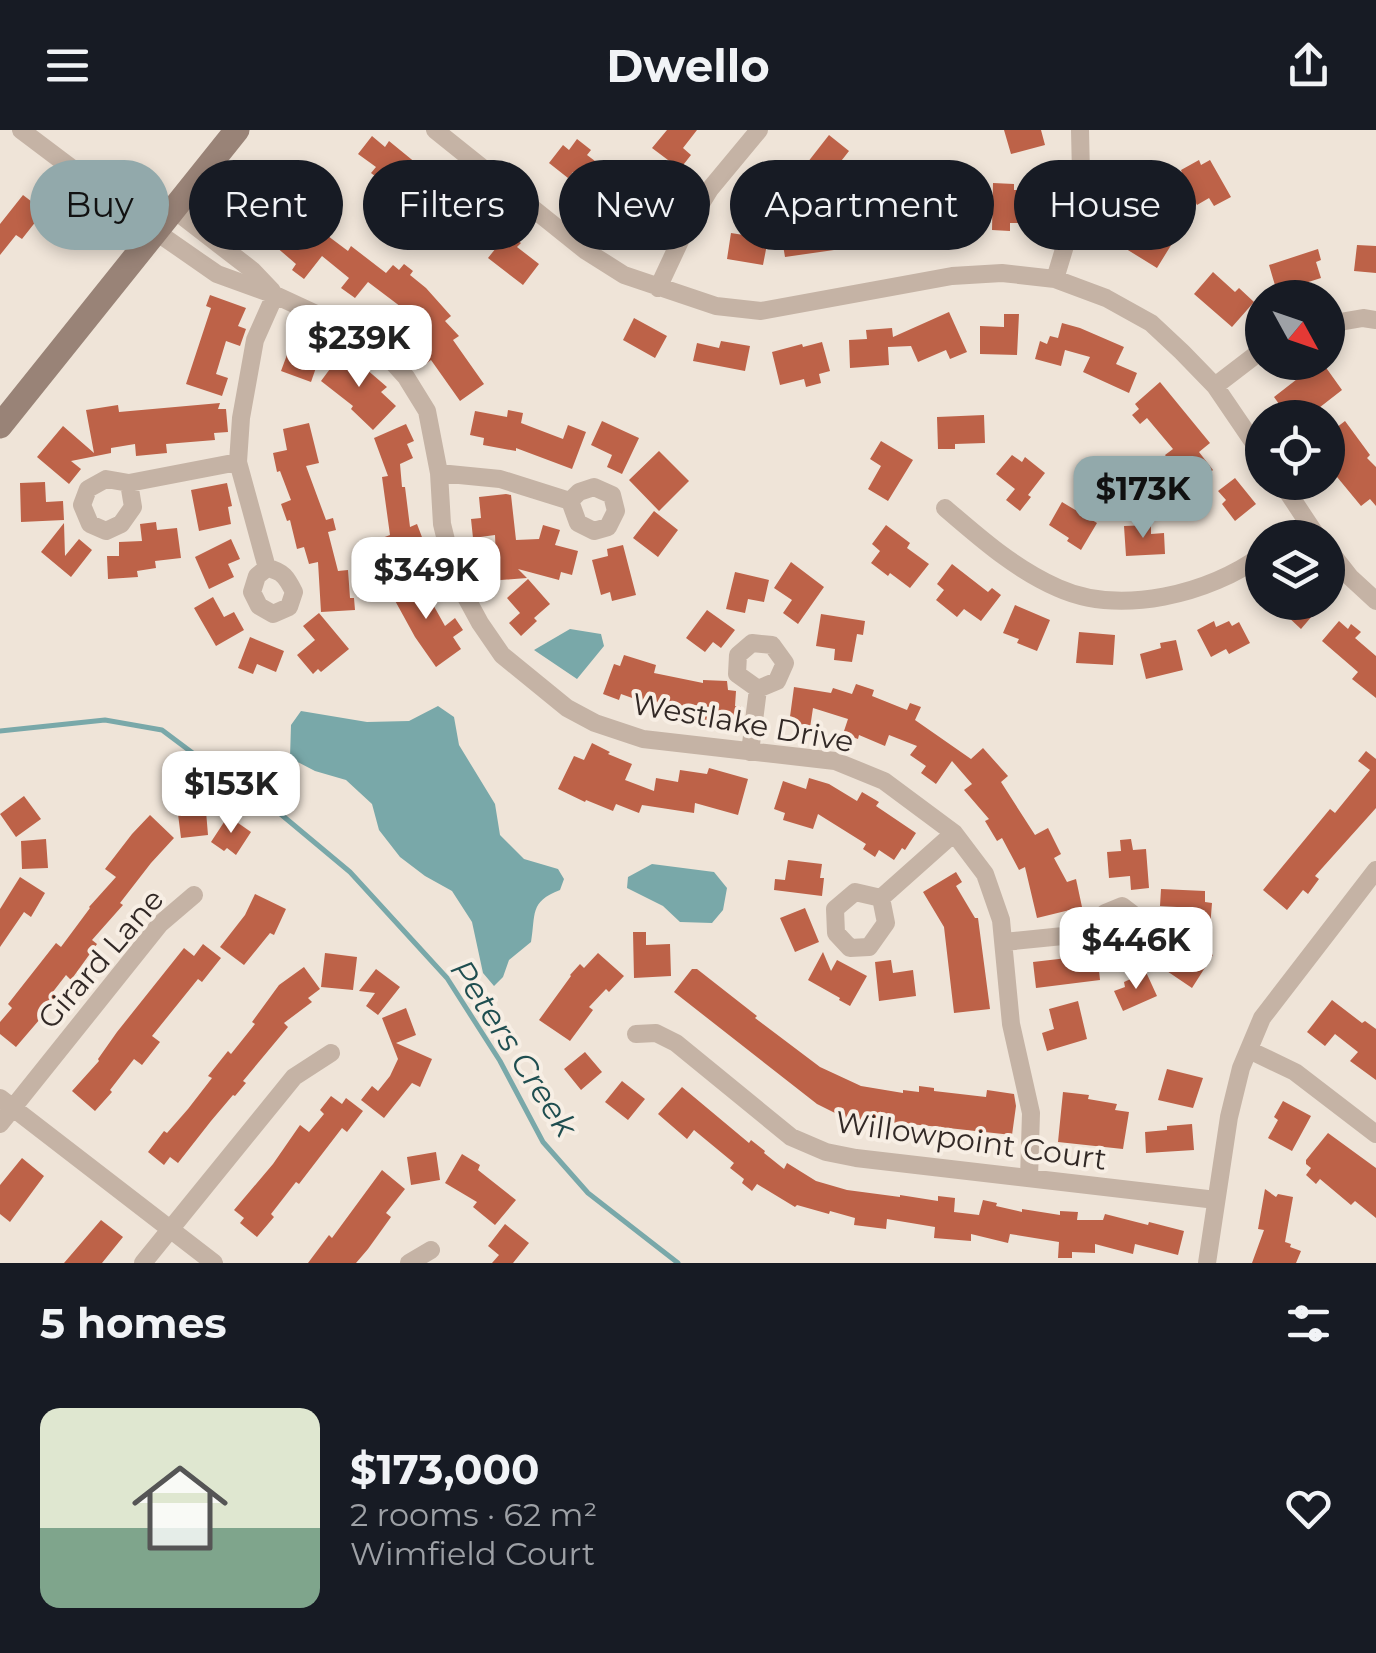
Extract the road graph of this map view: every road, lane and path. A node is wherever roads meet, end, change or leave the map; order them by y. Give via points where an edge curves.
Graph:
1 (21, 130) edge
2 (237, 130) edge
3 (435, 130) edge
4 (758, 130) edge
5 (1080, 130) edge
6 (61, 160) edge
7 (173, 208) junction
8 (169, 213) edge
9 (169, 240) edge
10 (139, 250) edge
11 (1055, 279) junction
12 (658, 288) junction
13 (275, 295) junction
14 (1376, 320) edge
15 (1345, 321) edge
16 (1245, 363) edge
17 (1215, 386) junction
18 (0, 426) edge
19 (1245, 429) edge
20 (238, 462) junction
21 (439, 473) junction
22 (129, 483) dead end
23 (570, 502) dead end
24 (946, 508) dead end
25 (1245, 567) edge
26 (267, 568) dead end
27 (1345, 571) edge
28 (1376, 601) edge
29 (758, 689) dead end
30 (750, 752) junction
31 (954, 833) junction
32 (1376, 870) edge
33 (194, 895) dead end
34 (881, 898) dead end
35 (1093, 933) dead end
36 (1004, 942) junction
37 (636, 1034) dead end
38 (1249, 1050) junction
39 (331, 1053) dead end
40 (6, 1102) edge
41 (0, 1124) edge
42 (1376, 1134) edge
43 (1029, 1178) junction
44 (1216, 1200) junction
45 (170, 1228) junction
46 (431, 1250) dead end
47 (143, 1263) edge
48 (214, 1263) edge
49 (409, 1263) edge
50 (1207, 1263) edge

1 - 6 street, Westlake Drive
2 - 7 street
3 - 12 street via 586,251
4 - 12 street via 702,201
5 - 11 street via 1074,216
7 - 8 street
7 - 13 street, Westlake Drive
9 - 13 street, Westlake Drive via 217,274
10 - 18 street
11 - 12 street via 952,276 761,311
11 - 17 street via 1151,323
13 - 20 street via 256,340
13 - 21 street, Westlake Drive via 378,346 427,410
14 - 15 street
16 - 17 street
17 - 19 street
20 - 22 street
20 - 26 street
21 - 23 street via 500,480
21 - 30 street, Westlake Drive via 455,577 502,655 595,723 643,739
24 - 25 street via 1017,566 1062,590 1108,600 1202,588
27 - 28 street
29 - 30 street
30 - 31 street, Westlake Drive via 835,761 884,780
31 - 34 street
31 - 36 street, Westlake Drive via 984,874
32 - 38 street via 1262,1018
33 - 40 street, Girard Lane via 160,924
35 - 36 street
36 - 43 street, Westlake Drive via 1031,1113
37 - 43 street, Willowpoint Court via 676,1042 791,1137 826,1152
38 - 42 street via 1295,1072
38 - 44 street
39 - 45 street via 294,1077
40 - 41 street, Girard Lane
40 - 45 street
43 - 44 street, Willowpoint Court
44 - 50 street
45 - 47 street
45 - 48 street
46 - 49 street

